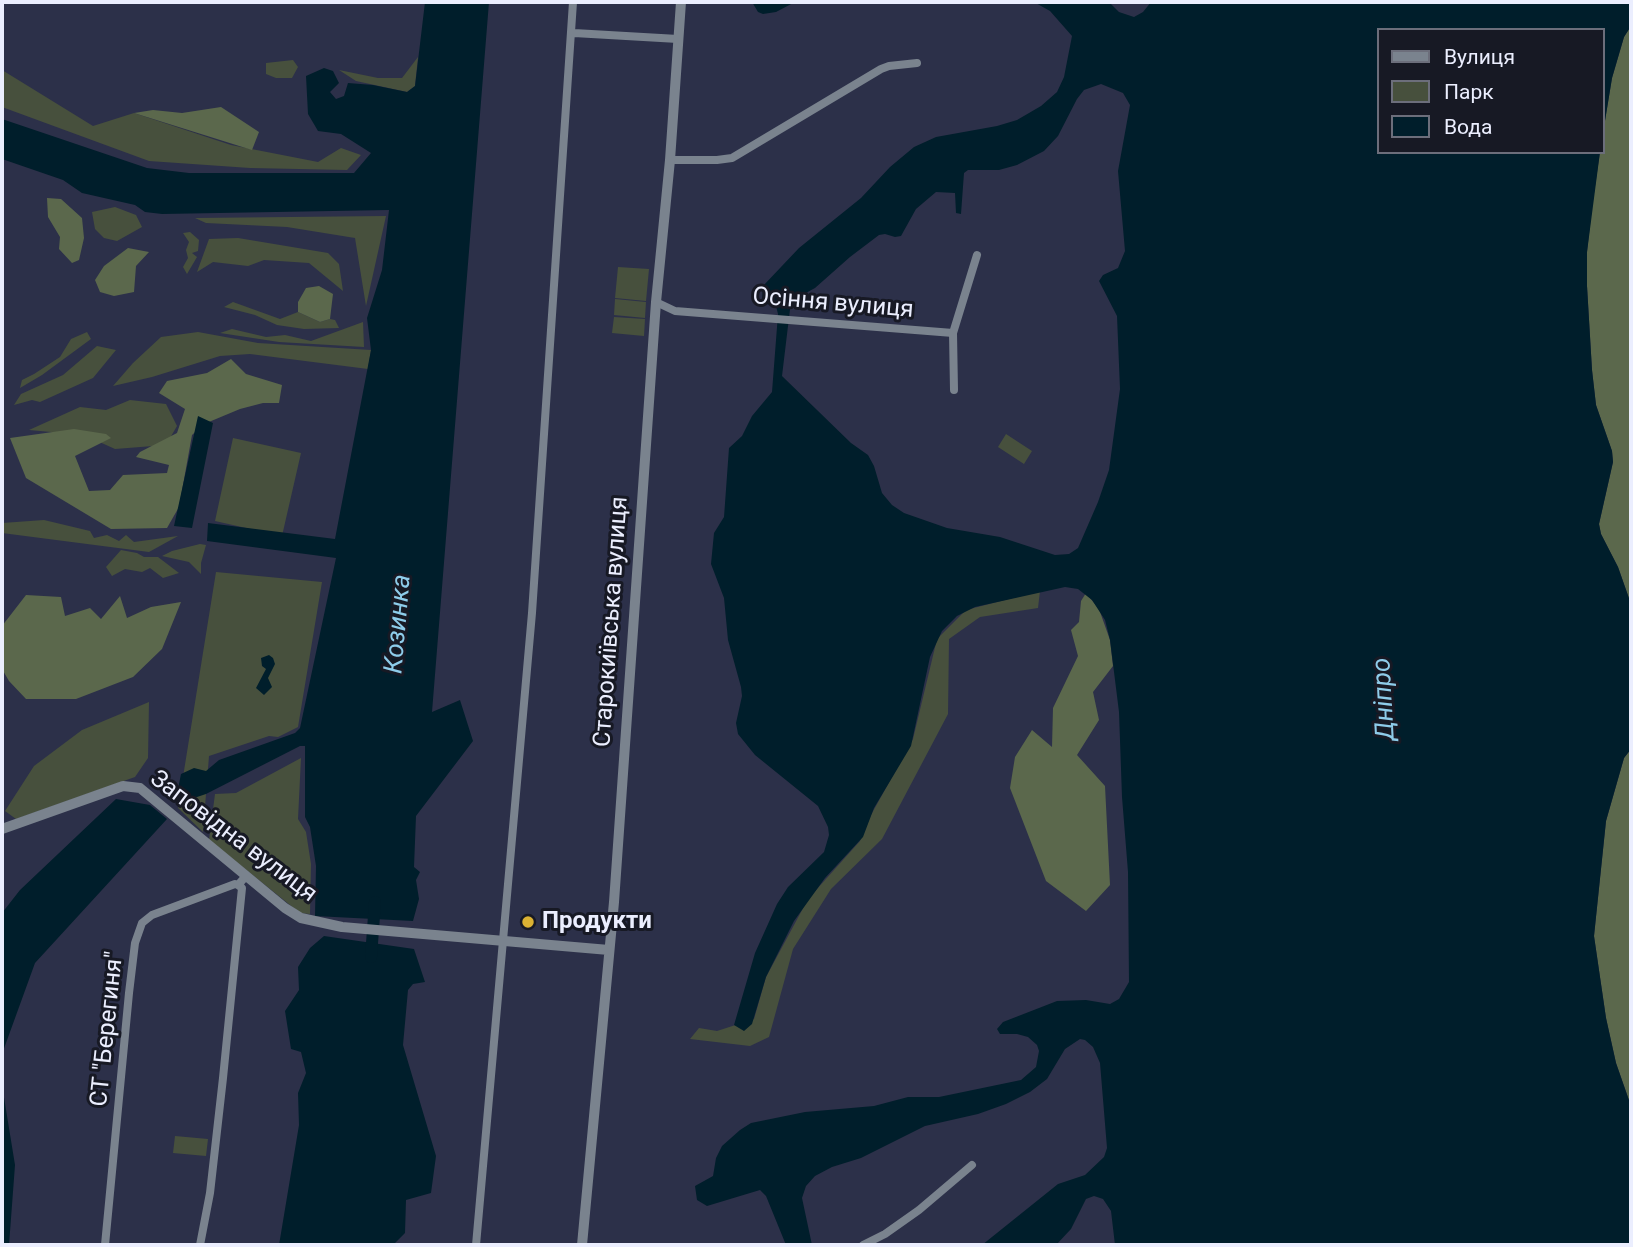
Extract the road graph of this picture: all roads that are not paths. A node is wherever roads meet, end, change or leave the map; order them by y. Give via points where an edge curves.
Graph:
1 (573, 2) edge
2 (681, 2) edge
3 (575, 33) dead end
4 (678, 39) junction
5 (917, 63) dead end
6 (670, 160) junction
7 (977, 255) dead end
8 (656, 302) junction
9 (953, 333) junction
10 (954, 390) dead end
11 (2, 829) edge
12 (246, 876) junction
13 (238, 885) junction
14 (503, 941) junction
15 (609, 950) junction
16 (972, 1165) dead end
17 (105, 1245) edge
18 (200, 1245) edge
19 (476, 1245) edge
20 (582, 1245) edge
21 (863, 1245) edge

1 - 14 street via 532,613
2 - 4 street, Старокиївська вулиця
3 - 4 street
4 - 6 street, Старокиївська вулиця
5 - 6 street via 881,69 732,158
6 - 8 street, Старокиївська вулиця
7 - 9 street
8 - 9 street, Осіння вулиця via 675,311
8 - 15 street, Старокиївська вулиця
9 - 10 street
11 - 12 street, Заповідна вулиця via 123,786 139,788
12 - 13 street
12 - 14 street, Заповідна вулиця via 285,908 320,923
13 - 17 street, СТ "Берегиня" via 152,915 142,923 129,993
13 - 18 street via 242,888 223,1078
14 - 15 street, Заповідна вулиця
14 - 19 street
15 - 20 street, Старокиївська вулиця
16 - 21 street via 919,1210

